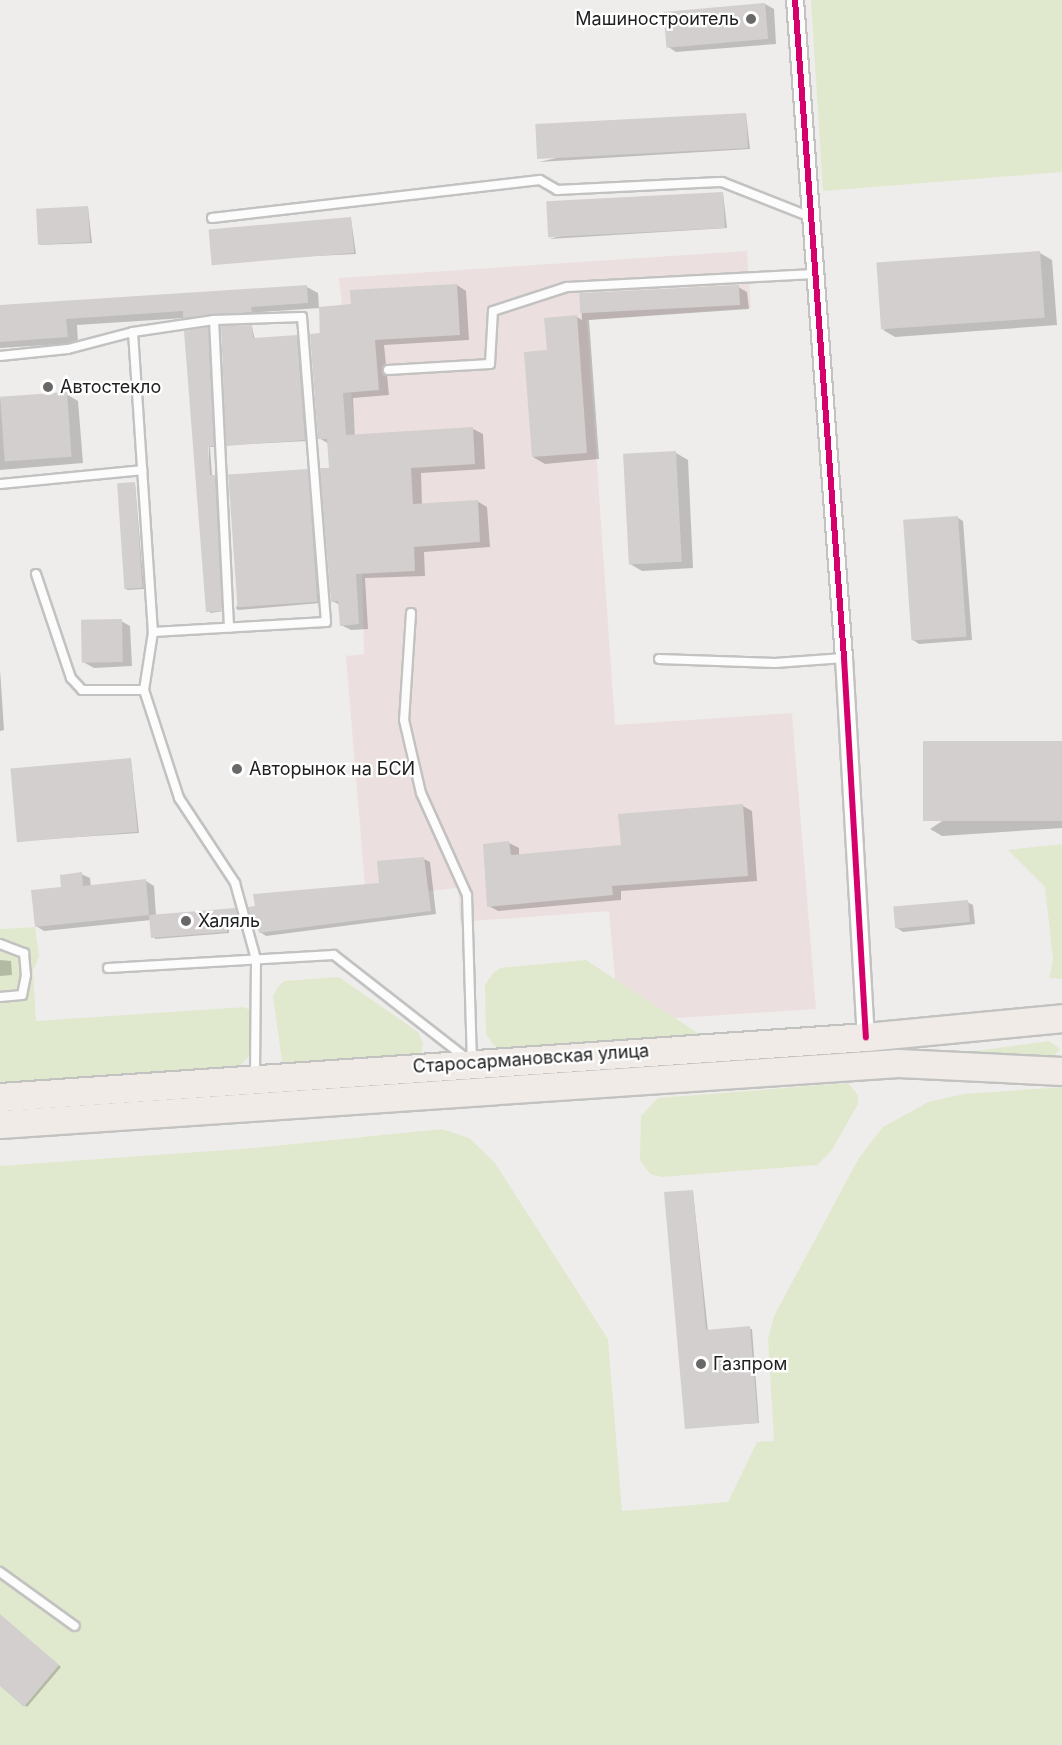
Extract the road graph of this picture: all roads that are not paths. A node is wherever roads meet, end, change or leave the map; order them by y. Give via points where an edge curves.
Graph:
1 (795, 0) edge
2 (811, 217) junction
3 (212, 218) dead end
4 (815, 274) junction
5 (214, 320) junction
6 (133, 332) junction
7 (0, 356) edge
8 (388, 370) dead end
9 (142, 470) junction
10 (0, 484) edge
11 (36, 574) dead end
12 (411, 613) dead end
13 (229, 627) junction
14 (153, 632) junction
15 (844, 658) junction
16 (659, 659) dead end
17 (144, 690) junction
18 (0, 944) edge
19 (256, 959) junction
20 (108, 968) dead end
21 (0, 997) edge
22 (1057, 1021) edge
23 (866, 1037) junction
24 (472, 1064) junction
25 (1058, 1068) edge
26 (255, 1077) junction
27 (0, 1097) edge
28 (0, 1124) edge
29 (0, 1572) edge
30 (75, 1626) dead end

1 - 2 street
2 - 3 lane via 722,182 557,190 540,180
2 - 4 street
4 - 8 lane via 567,287 493,311 490,364
4 - 15 street
5 - 6 lane
5 - 13 lane
5 - 13 lane via 302,317 326,622
6 - 7 lane via 68,349
6 - 9 lane
9 - 10 lane
9 - 14 lane
11 - 17 lane via 71,678 82,690
12 - 24 lane via 404,720 421,794 467,896
13 - 14 lane
14 - 17 lane
15 - 16 lane via 775,663
15 - 23 street
17 - 19 lane via 179,798 235,883
18 - 21 lane via 24,953 26,975 22,995
19 - 20 lane
19 - 24 lane via 334,955 452,1043
19 - 26 lane
22 - 23 main road, Старосармановская улица
23 - 24 main road, Старосармановская улица
24 - 26 main road, Старосармановская улица
25 - 28 main road, Старосармановская улица via 898,1063
26 - 27 main road, Старосармановская улица
29 - 30 lane

